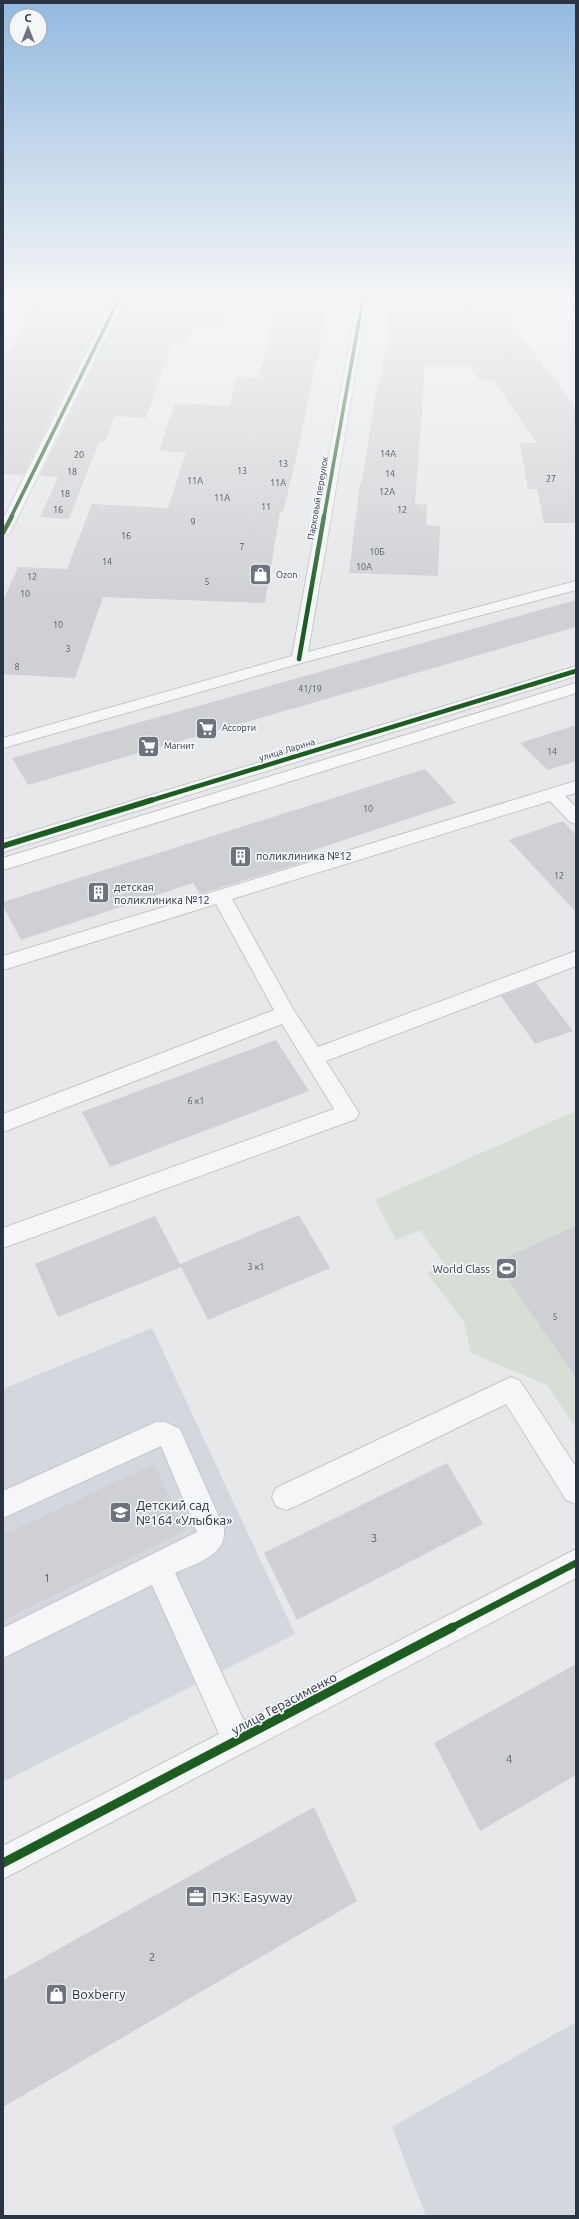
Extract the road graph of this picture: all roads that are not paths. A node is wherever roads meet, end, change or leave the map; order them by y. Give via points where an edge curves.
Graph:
1 (71, 397) edge
2 (346, 397) edge
3 (3, 533) edge
4 (576, 585) edge
5 (299, 659) junction
6 (576, 671) edge
7 (576, 688) edge
8 (3, 743) edge
9 (576, 787) edge
10 (553, 794) junction
11 (576, 818) edge
12 (3, 846) edge
13 (3, 864) edge
14 (221, 896) junction
15 (576, 958) edge
16 (3, 964) edge
17 (286, 1014) junction
18 (313, 1057) junction
19 (3, 1123) edge
20 (3, 1238) edge
21 (576, 1491) edge
22 (286, 1497) dead end
23 (3, 1505) edge
24 (576, 1563) edge
25 (158, 1567) junction
26 (3, 1642) edge
27 (236, 1740) junction
28 (3, 1863) edge

1 - 3 street
2 - 5 street, Парковый переулок
4 - 5 street
5 - 8 street
6 - 12 street, улица Ларина
7 - 13 main road
9 - 10 street
10 - 11 street
10 - 14 street
14 - 16 street
14 - 17 street
15 - 18 street
17 - 18 street
17 - 19 street
18 - 20 street via 348,1112
21 - 22 street via 511,1389
23 - 25 street via 156,1434 165,1434 171,1438 210,1528 211,1537 205,1544
24 - 27 street, улица Герасименко
25 - 26 street
25 - 27 street
27 - 28 street, улица Герасименко

